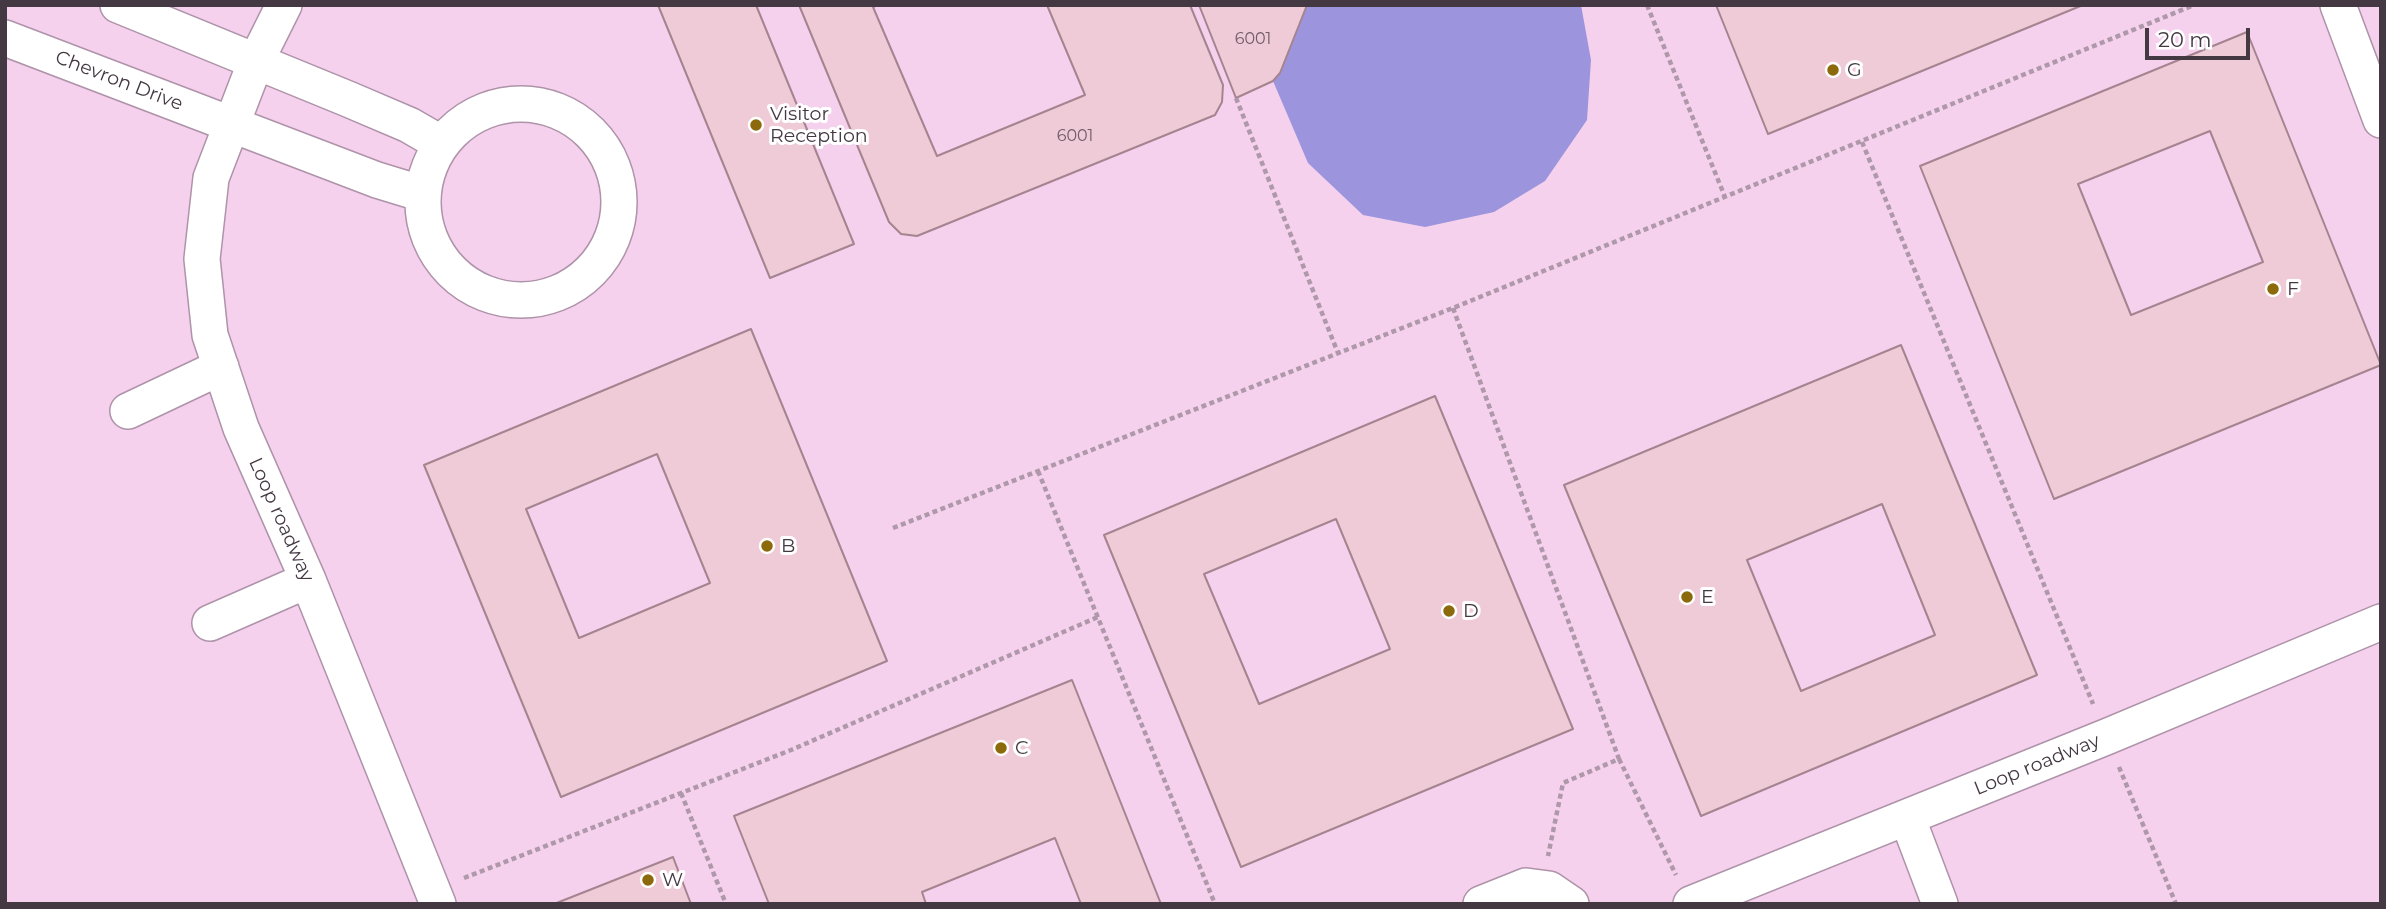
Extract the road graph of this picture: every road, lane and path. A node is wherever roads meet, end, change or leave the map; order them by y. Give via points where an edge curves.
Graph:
1 (118, 5) edge
2 (284, 5) edge
3 (1647, 5) edge
4 (2194, 5) edge
5 (2338, 5) edge
6 (5, 38) edge
7 (256, 61) junction
8 (1236, 98) dead end
9 (2381, 120) edge
10 (232, 123) junction
11 (1862, 142) junction
12 (442, 144) junction
13 (423, 194) junction
14 (1725, 197) junction
15 (1453, 308) junction
16 (1338, 353) junction
17 (221, 367) junction
18 (128, 411) dead end
19 (1038, 471) junction
20 (893, 528) dead end
21 (308, 580) junction
22 (1098, 617) junction
23 (210, 622) dead end
24 (2380, 628) edge
25 (2095, 709) dead end
26 (1619, 759) junction
27 (2116, 760) dead end
28 (681, 793) junction
29 (1907, 817) junction
30 (1685, 892) edge
31 (446, 893) edge
32 (1556, 896) edge
33 (726, 904) edge
34 (1215, 904) edge
35 (1481, 904) edge
36 (1940, 904) edge
37 (2176, 904) edge

1 - 7 lane
2 - 7 lane, Loop roadway
3 - 14 path
4 - 11 path
5 - 9 lane
6 - 10 lane, Chevron Drive
7 - 10 lane, Loop roadway
7 - 12 lane via 409,125
8 - 16 path
10 - 13 lane, Chevron Drive
10 - 17 lane, Loop roadway via 211,178 202,259 210,335
11 - 14 path
11 - 25 path
12 - 13 lane via 429,167
12 - 13 lane via 466,121 496,107 528,104 561,112 588,131 608,157 619,189 617,222 606,253 585,278 556,295 524,301 491,297 462,281 439,257 425,227
14 - 15 path
15 - 16 path
15 - 26 path
16 - 19 path
17 - 18 lane
17 - 21 lane, Loop roadway via 241,428
19 - 20 path
19 - 22 path
21 - 23 lane
21 - 31 lane, Loop roadway
22 - 28 path
22 - 34 path
24 - 29 lane, Loop roadway
26 - 30 path
26 - 32 path via 1563,783
27 - 37 path
28 - 31 path
28 - 33 path
29 - 30 lane, Loop roadway
29 - 36 lane
32 - 35 lane via 1526,886

